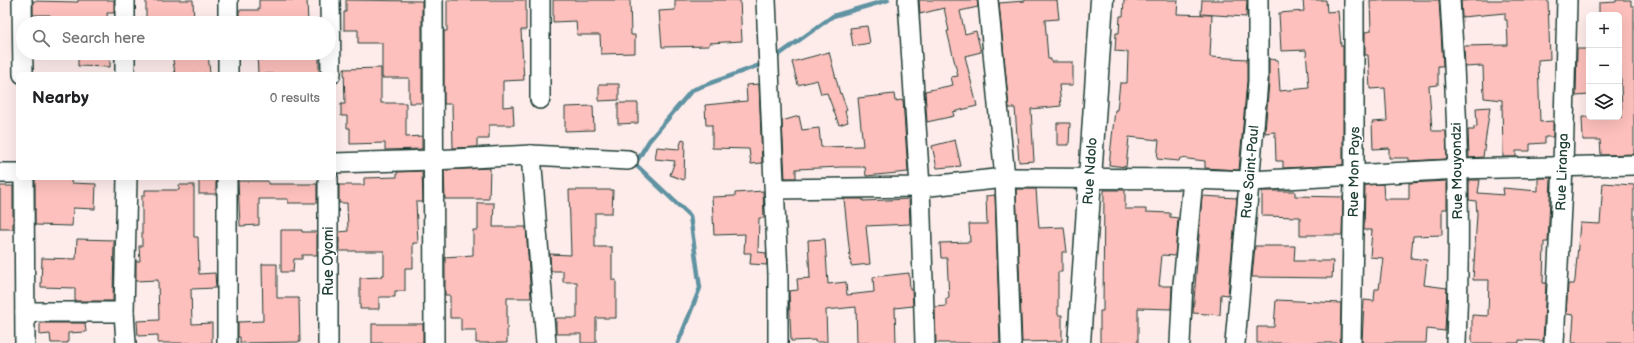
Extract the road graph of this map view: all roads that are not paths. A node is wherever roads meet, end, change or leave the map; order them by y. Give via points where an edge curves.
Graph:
1 (22, 0) edge
2 (125, 0) edge
3 (228, 0) edge
4 (330, 0) edge
5 (433, 0) edge
6 (540, 0) edge
7 (766, 0) edge
8 (908, 0) edge
9 (988, 0) edge
10 (1102, 0) edge
11 (1258, 0) edge
12 (1354, 0) edge
13 (1450, 0) edge
14 (1567, 0) edge
15 (22, 16) edge
16 (125, 16) edge
17 (228, 16) edge
18 (330, 16) edge
19 (23, 60) edge
20 (125, 60) edge
21 (228, 60) edge
22 (331, 60) edge
23 (23, 72) edge
24 (125, 72) edge
25 (228, 72) edge
26 (331, 72) edge
27 (540, 99) dead end
28 (531, 155) junction
29 (434, 160) junction
30 (628, 160) dead end
31 (336, 163) edge
32 (1634, 165) edge
33 (1563, 167) junction
34 (1458, 169) junction
35 (0, 173) edge
36 (16, 173) edge
37 (1354, 176) junction
38 (1005, 178) junction
39 (1089, 178) junction
40 (1193, 179) junction
41 (24, 180) edge
42 (126, 180) edge
43 (227, 180) edge
44 (328, 180) edge
45 (1250, 181) junction
46 (920, 187) junction
47 (775, 189) junction
48 (25, 312) junction
49 (124, 312) junction
50 (25, 343) edge
51 (126, 343) edge
52 (227, 343) edge
53 (328, 343) edge
54 (434, 343) edge
55 (546, 343) edge
56 (778, 343) edge
57 (925, 343) edge
58 (1011, 343) edge
59 (1080, 343) edge
60 (1180, 343) edge
61 (1236, 343) edge
62 (1351, 343) edge
63 (1456, 343) edge
64 (1554, 343) edge

1 - 15 street
2 - 16 street
3 - 17 street
4 - 18 street
5 - 29 street
6 - 27 street
7 - 47 street
8 - 46 street
9 - 38 street
10 - 39 main road, Rue Ndolo
11 - 45 street, Rue Saint-Paul via 1258,82
12 - 37 street, Rue Mon Pays
13 - 34 street, Rue Mouyondzi
14 - 33 street, Rue Liranga
19 - 23 street
20 - 24 street
21 - 25 street
22 - 26 street
28 - 29 street
28 - 30 street
28 - 55 street
29 - 31 street
29 - 54 street
32 - 33 street
33 - 34 street
33 - 64 street, Rue Liranga
34 - 37 street
34 - 63 street, Rue Mouyondzi
35 - 36 street
37 - 45 street
37 - 62 street, Rue Mon Pays
38 - 39 street
38 - 46 street
38 - 58 street
39 - 40 street
39 - 59 main road, Rue Ndolo
40 - 45 street
40 - 60 street
41 - 48 street
42 - 49 street
43 - 52 street
44 - 53 street, Rue Oyomi
45 - 61 street, Rue Saint-Paul
46 - 47 street
46 - 57 street
47 - 56 street
48 - 49 street
48 - 50 street
49 - 51 street

